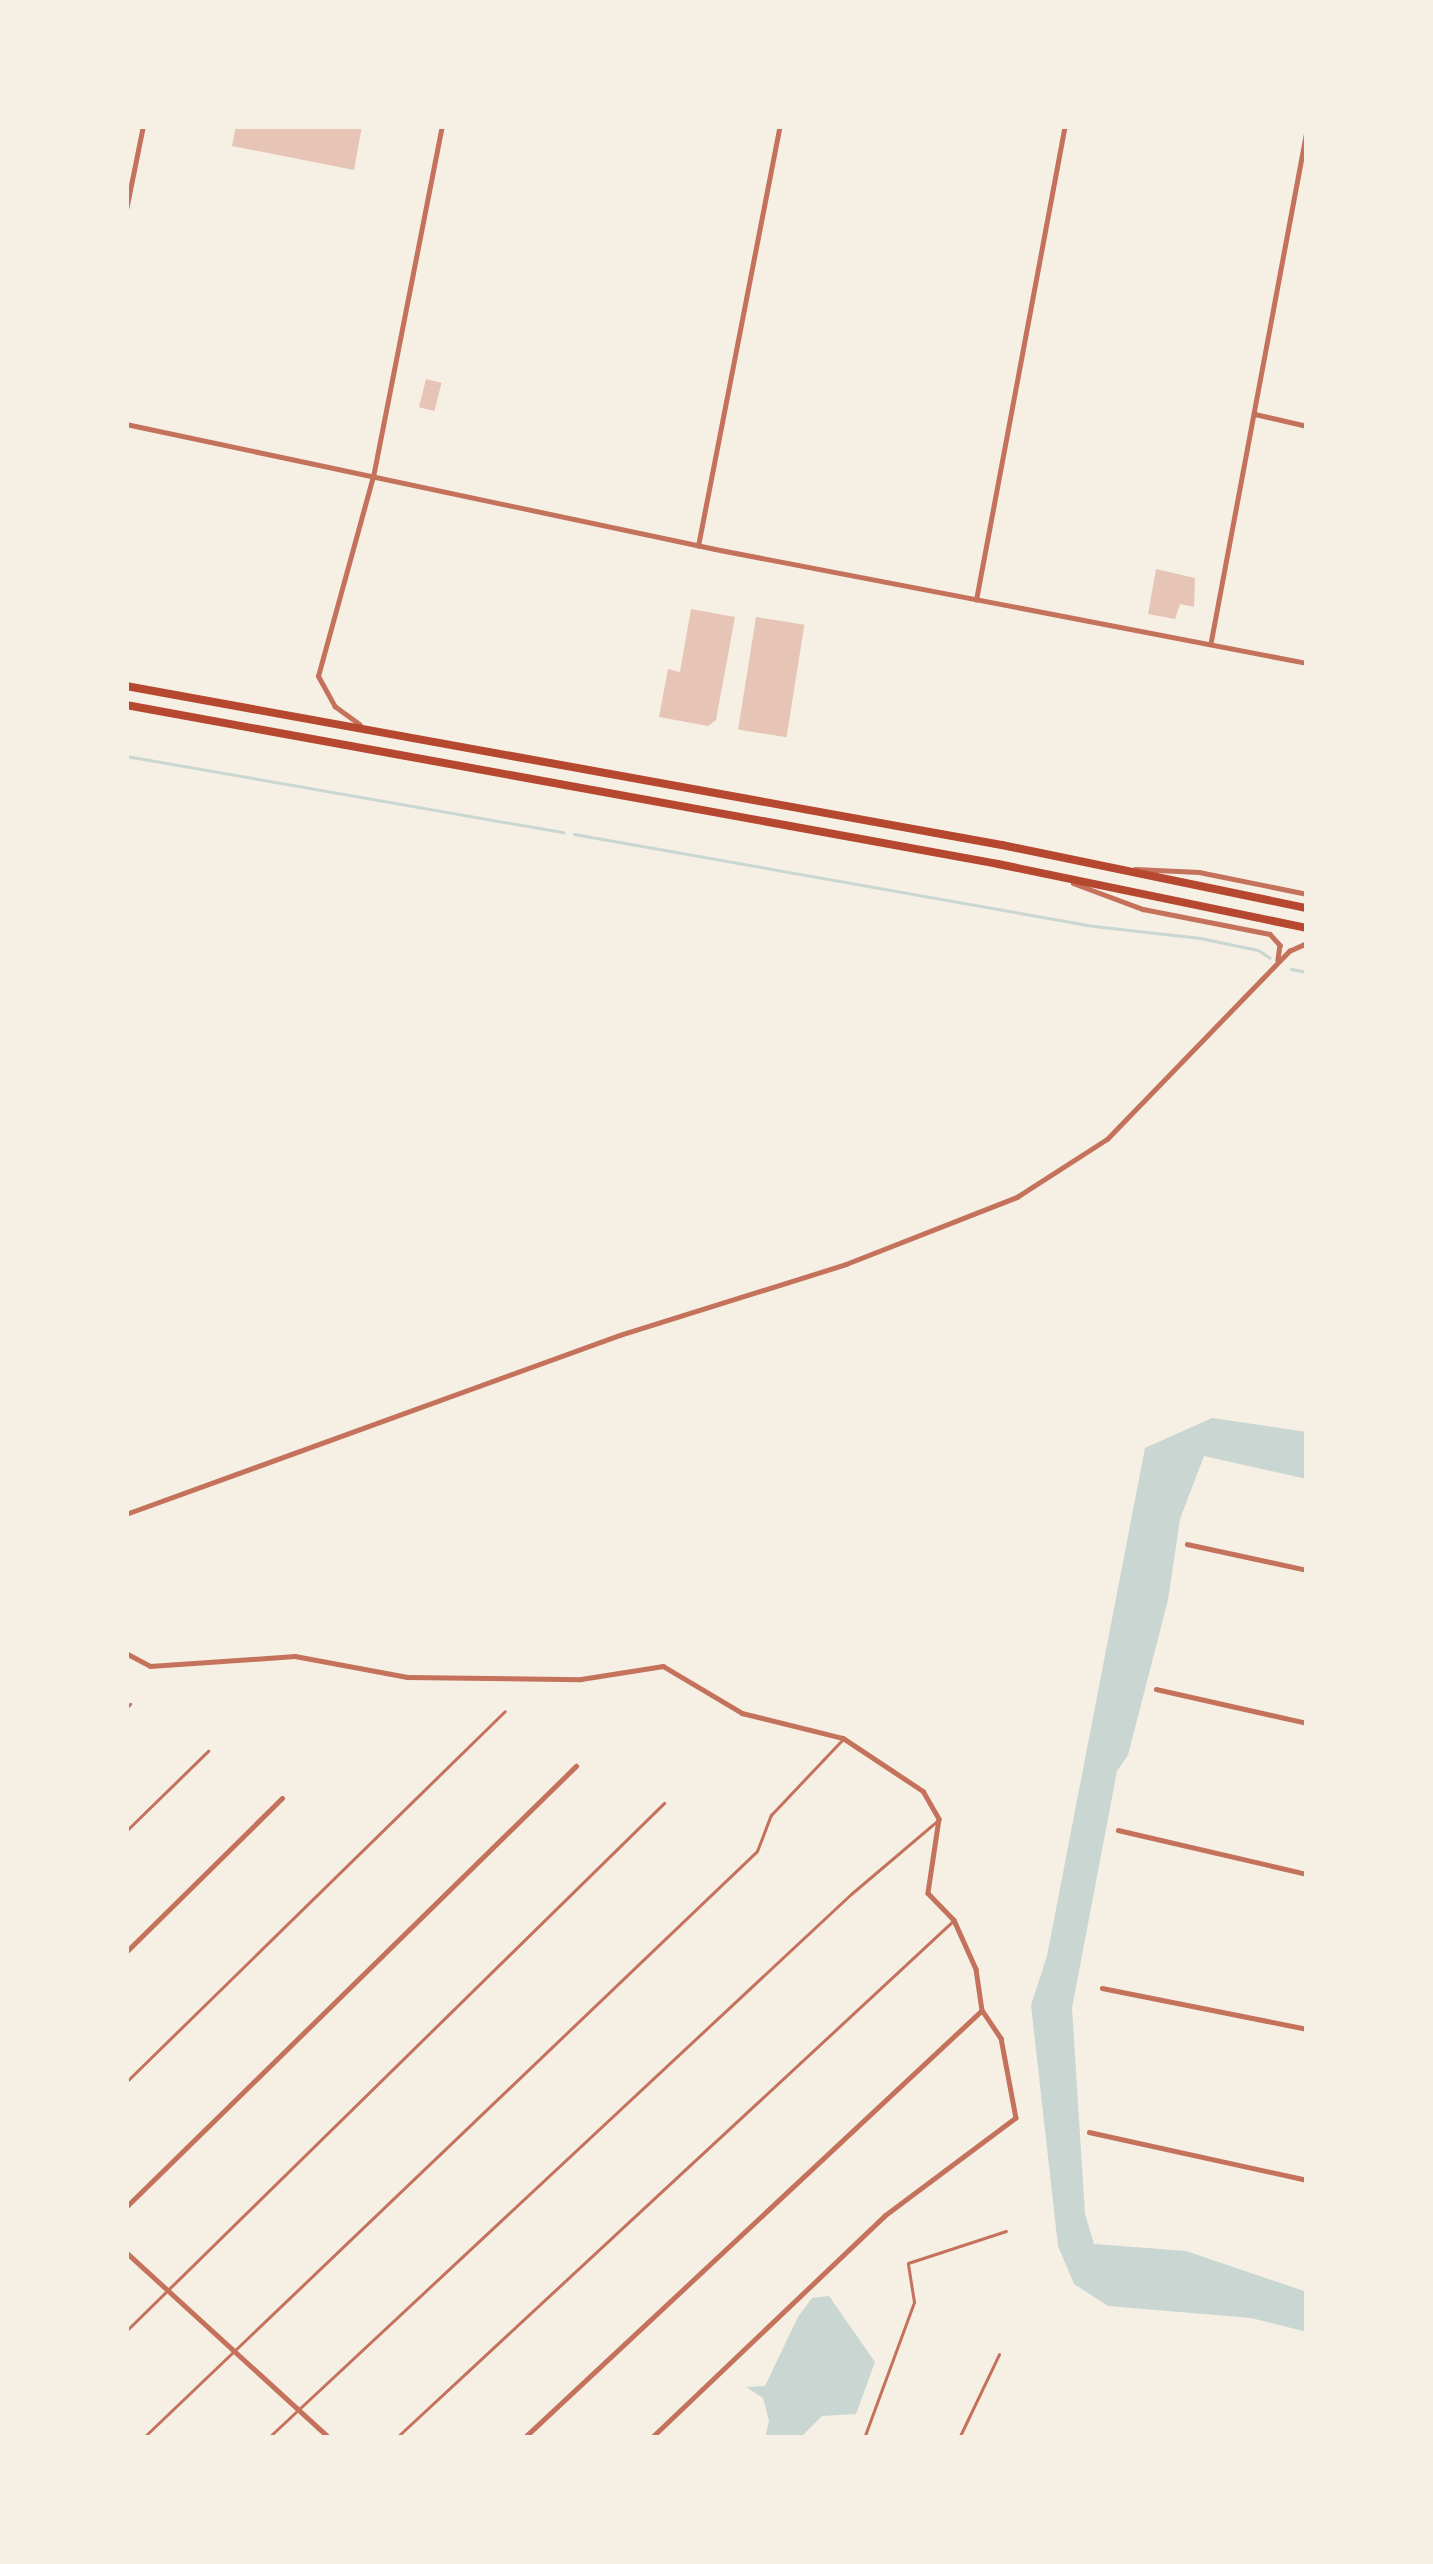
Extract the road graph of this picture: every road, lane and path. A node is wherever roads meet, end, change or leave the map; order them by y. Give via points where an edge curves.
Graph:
1 (143, 126) edge
2 (442, 126) edge
3 (780, 126) edge
4 (1065, 126) edge
5 (1307, 128) edge
6 (126, 210) edge
7 (1255, 414) junction
8 (126, 424) edge
9 (1307, 426) edge
10 (373, 477) junction
11 (698, 546) junction
12 (976, 600) junction
13 (1210, 644) junction
14 (1307, 662) edge
15 (126, 686) edge
16 (126, 705) edge
17 (364, 728) junction
18 (1115, 868) junction
19 (1051, 875) junction
20 (1307, 894) edge
21 (1307, 908) edge
22 (1307, 928) edge
23 (1307, 943) edge
24 (1275, 967) junction
25 (126, 1514) edge
26 (1187, 1544) dead end
27 (1307, 1570) edge
28 (126, 1653) edge
29 (1156, 1689) dead end
30 (506, 1711) dead end
31 (1307, 1723) edge
32 (843, 1738) junction
33 (208, 1751) dead end
34 (576, 1766) dead end
35 (282, 1798) dead end
36 (664, 1803) dead end
37 (939, 1819) junction
38 (1118, 1831) dead end
39 (126, 1832) edge
40 (1307, 1874) edge
41 (955, 1919) junction
42 (126, 1952) edge
43 (1102, 1988) dead end
44 (982, 2010) junction
45 (1307, 2029) edge
46 (126, 2082) edge
47 (1089, 2132) dead end
48 (1307, 2180) edge
49 (126, 2207) edge
50 (1006, 2230) dead end
51 (126, 2252) edge
52 (169, 2288) junction
53 (126, 2331) edge
54 (235, 2349) junction
55 (999, 2354) dead end
56 (298, 2409) junction
57 (143, 2438) edge
58 (268, 2438) edge
59 (330, 2438) edge
60 (396, 2438) edge
61 (524, 2438) edge
62 (652, 2438) edge
63 (864, 2438) edge
64 (959, 2438) edge

1 - 6 street
2 - 10 street
3 - 11 street
4 - 12 street
5 - 7 street
7 - 9 street
7 - 13 street
8 - 10 street
10 - 11 street
10 - 17 street via 319,676 335,707
11 - 12 street
12 - 13 street
13 - 14 street
15 - 17 highway
16 - 19 highway
17 - 18 highway
18 - 20 street via 1199,872
18 - 21 highway
19 - 22 highway
19 - 24 street via 1143,909 1270,934 1281,949
23 - 24 street
24 - 25 street via 1107,1139 1017,1197
26 - 27 street
28 - 32 street via 150,1666 295,1656 407,1677 581,1679 663,1666 742,1713
29 - 31 street
30 - 46 lane
32 - 37 street via 923,1791
32 - 54 lane via 771,1815 757,1851
33 - 39 lane
34 - 49 street
35 - 42 street
36 - 52 lane
37 - 41 street via 928,1893
37 - 56 lane
38 - 40 street
41 - 44 street
41 - 60 lane
43 - 45 street
44 - 61 street
44 - 62 street via 1001,2038 1016,2118 885,2216
47 - 48 street
50 - 63 lane via 908,2263 914,2302
51 - 52 street
52 - 53 lane
52 - 54 street
54 - 56 street
54 - 57 lane
55 - 64 lane
56 - 58 lane
56 - 59 street

